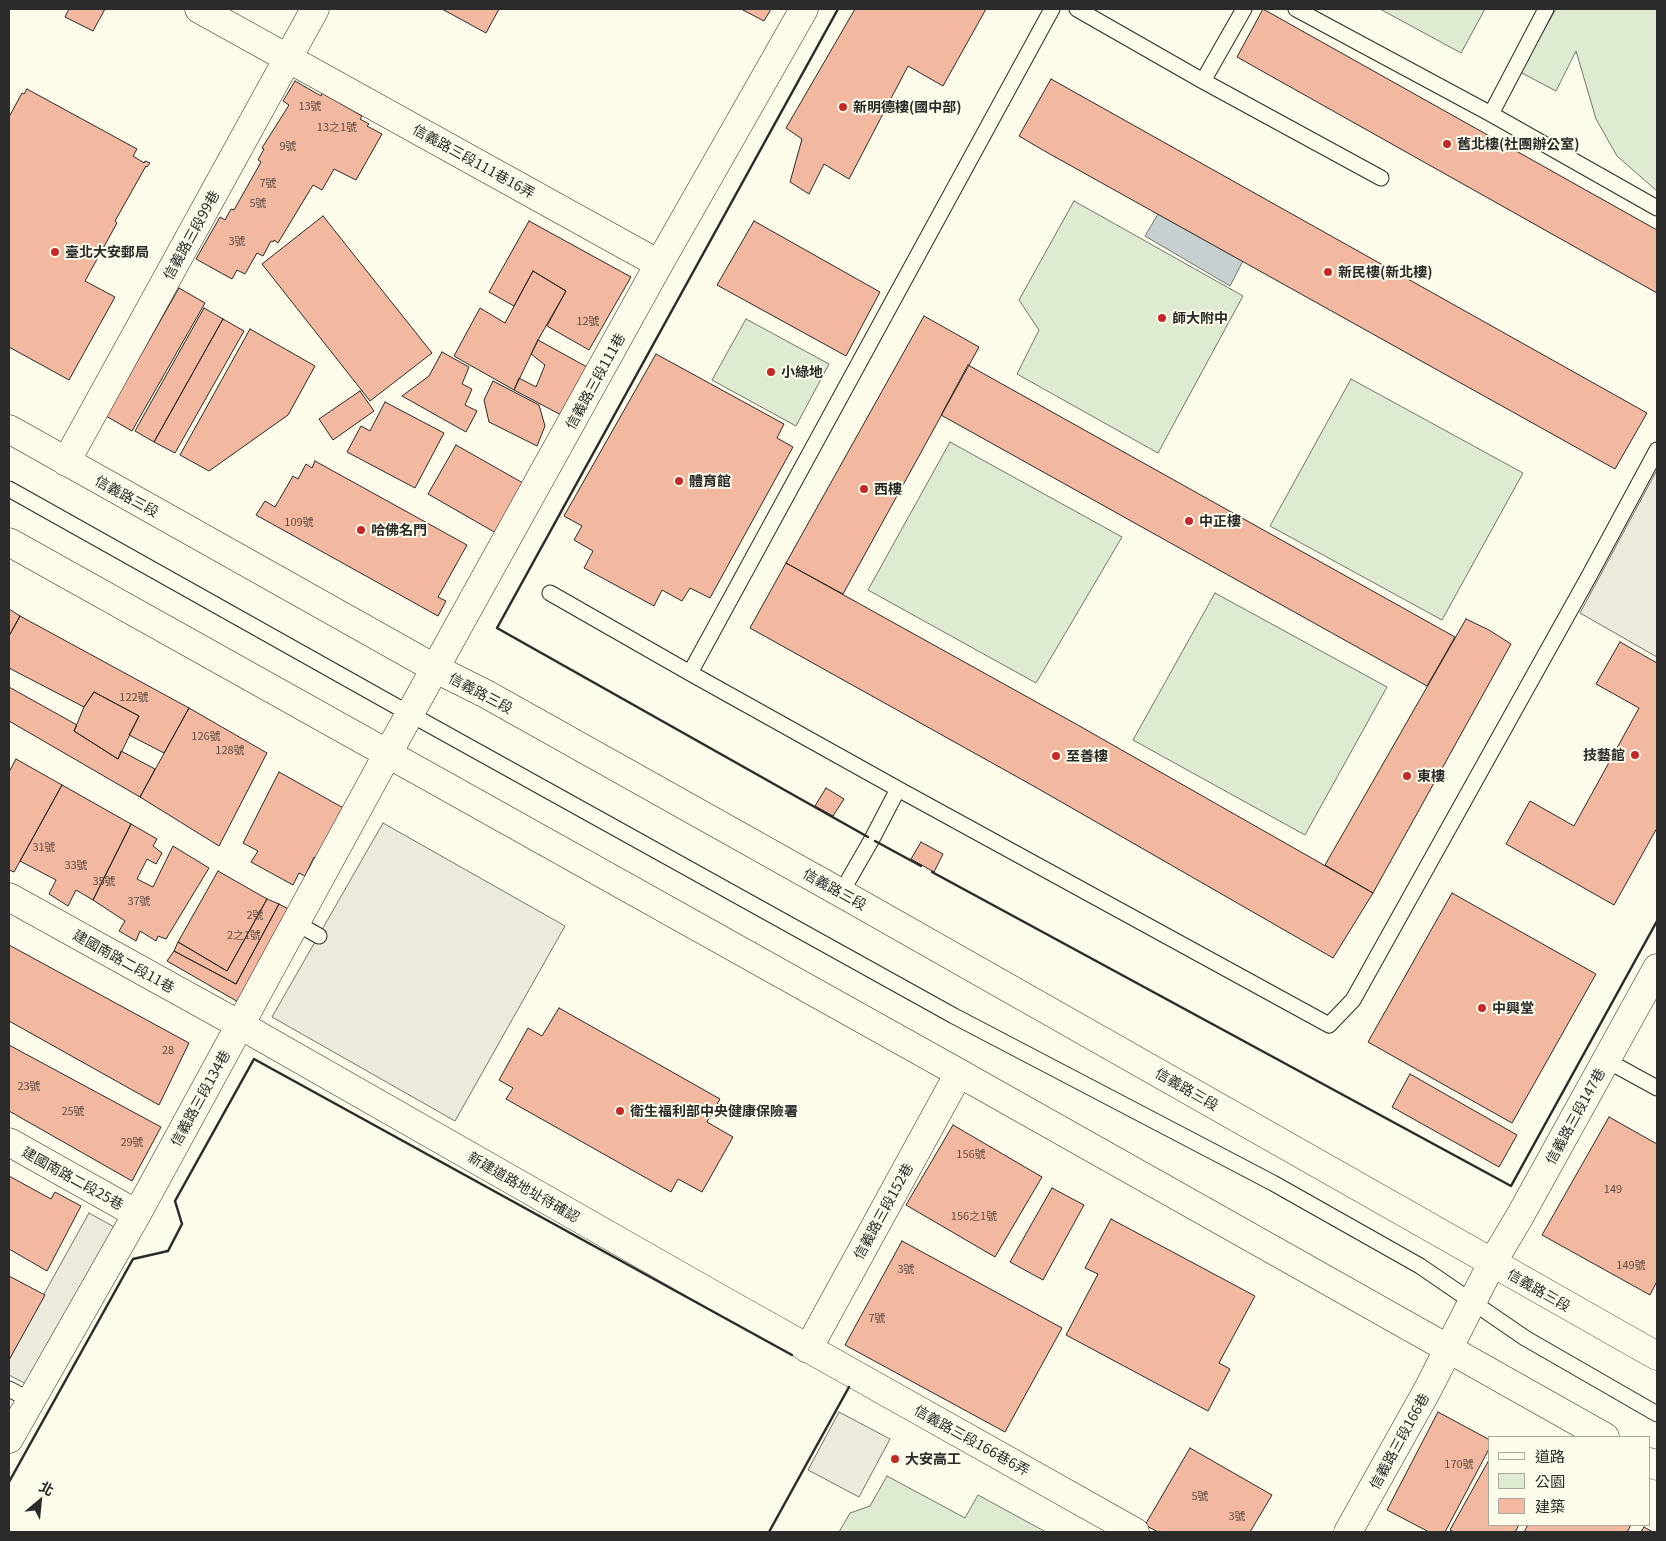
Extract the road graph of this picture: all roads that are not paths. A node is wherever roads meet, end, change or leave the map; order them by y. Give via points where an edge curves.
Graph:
1 (199, 9) edge
2 (315, 9) edge
3 (804, 9) edge
4 (1052, 9) edge
5 (1077, 9) edge
6 (1244, 9) edge
7 (1296, 9) edge
8 (1546, 9) edge
9 (288, 57) junction
10 (1203, 81) junction
11 (1491, 114) junction
12 (1381, 178) dead end
13 (1657, 208) edge
14 (659, 264) junction
15 (9, 429) edge
16 (1657, 450) edge
17 (66, 462) junction
18 (9, 489) edge
19 (9, 542) edge
20 (550, 593) dead end
21 (436, 669) junction
22 (690, 673) junction
23 (410, 714) junction
24 (387, 755) junction
25 (898, 789) junction
26 (841, 893) junction
27 (9, 898) edge
28 (1657, 968) edge
29 (240, 1025) junction
30 (1606, 1060) junction
31 (959, 1073) junction
32 (1657, 1088) edge
33 (9, 1142) edge
34 (137, 1214) junction
35 (1492, 1263) junction
36 (1472, 1303) junction
37 (808, 1349) junction
38 (1449, 1349) junction
39 (1657, 1356) edge
40 (19, 1394) edge
41 (1657, 1414) edge
42 (1603, 1436) edge
43 (9, 1439) edge
44 (1135, 1532) edge
45 (1348, 1532) edge

1 - 9 street, 信義路三段111巷16弄
2 - 9 street, 信義路三段99巷
3 - 14 street, 信義路三段111巷
4 - 22 lane
5 - 10 lane
6 - 10 lane
7 - 11 lane
8 - 11 lane
9 - 14 street, 信義路三段111巷16弄
9 - 17 street, 信義路三段99巷
10 - 12 lane
11 - 13 lane
14 - 21 street, 信義路三段111巷
15 - 17 street, 信義路三段
16 - 25 lane via 1353,1000 1329,1025
17 - 21 street, 信義路三段
18 - 23 lane
19 - 24 street
20 - 22 lane
21 - 23 street, 信義路三段111巷
21 - 26 street, 信義路三段
22 - 25 lane
23 - 24 street, 信義路三段111巷
23 - 36 lane via 954,1016 1273,1184 1420,1266
24 - 29 street, 信義路三段134巷 via 307,929
24 - 31 street
25 - 26 lane
26 - 35 street, 信義路三段
27 - 29 street, 建國南路二段11巷
28 - 30 street, 信義路三段147巷
29 - 34 street, 信義路三段134巷
29 - 37 street, 新建道路地址待確認
30 - 32 lane
30 - 35 street, 信義路三段147巷
31 - 37 street, 信義路三段152巷
31 - 38 street
33 - 34 street, 建國南路二段25巷
34 - 40 street, 信義路三段134巷
35 - 36 street, 信義路三段147巷
35 - 39 street, 信義路三段
36 - 38 street, 信義路三段166巷
36 - 41 lane via 1548,1353
37 - 44 street, 信義路三段166巷6弄
38 - 42 street
38 - 45 street, 信義路三段166巷
40 - 43 street, 信義路三段134巷

